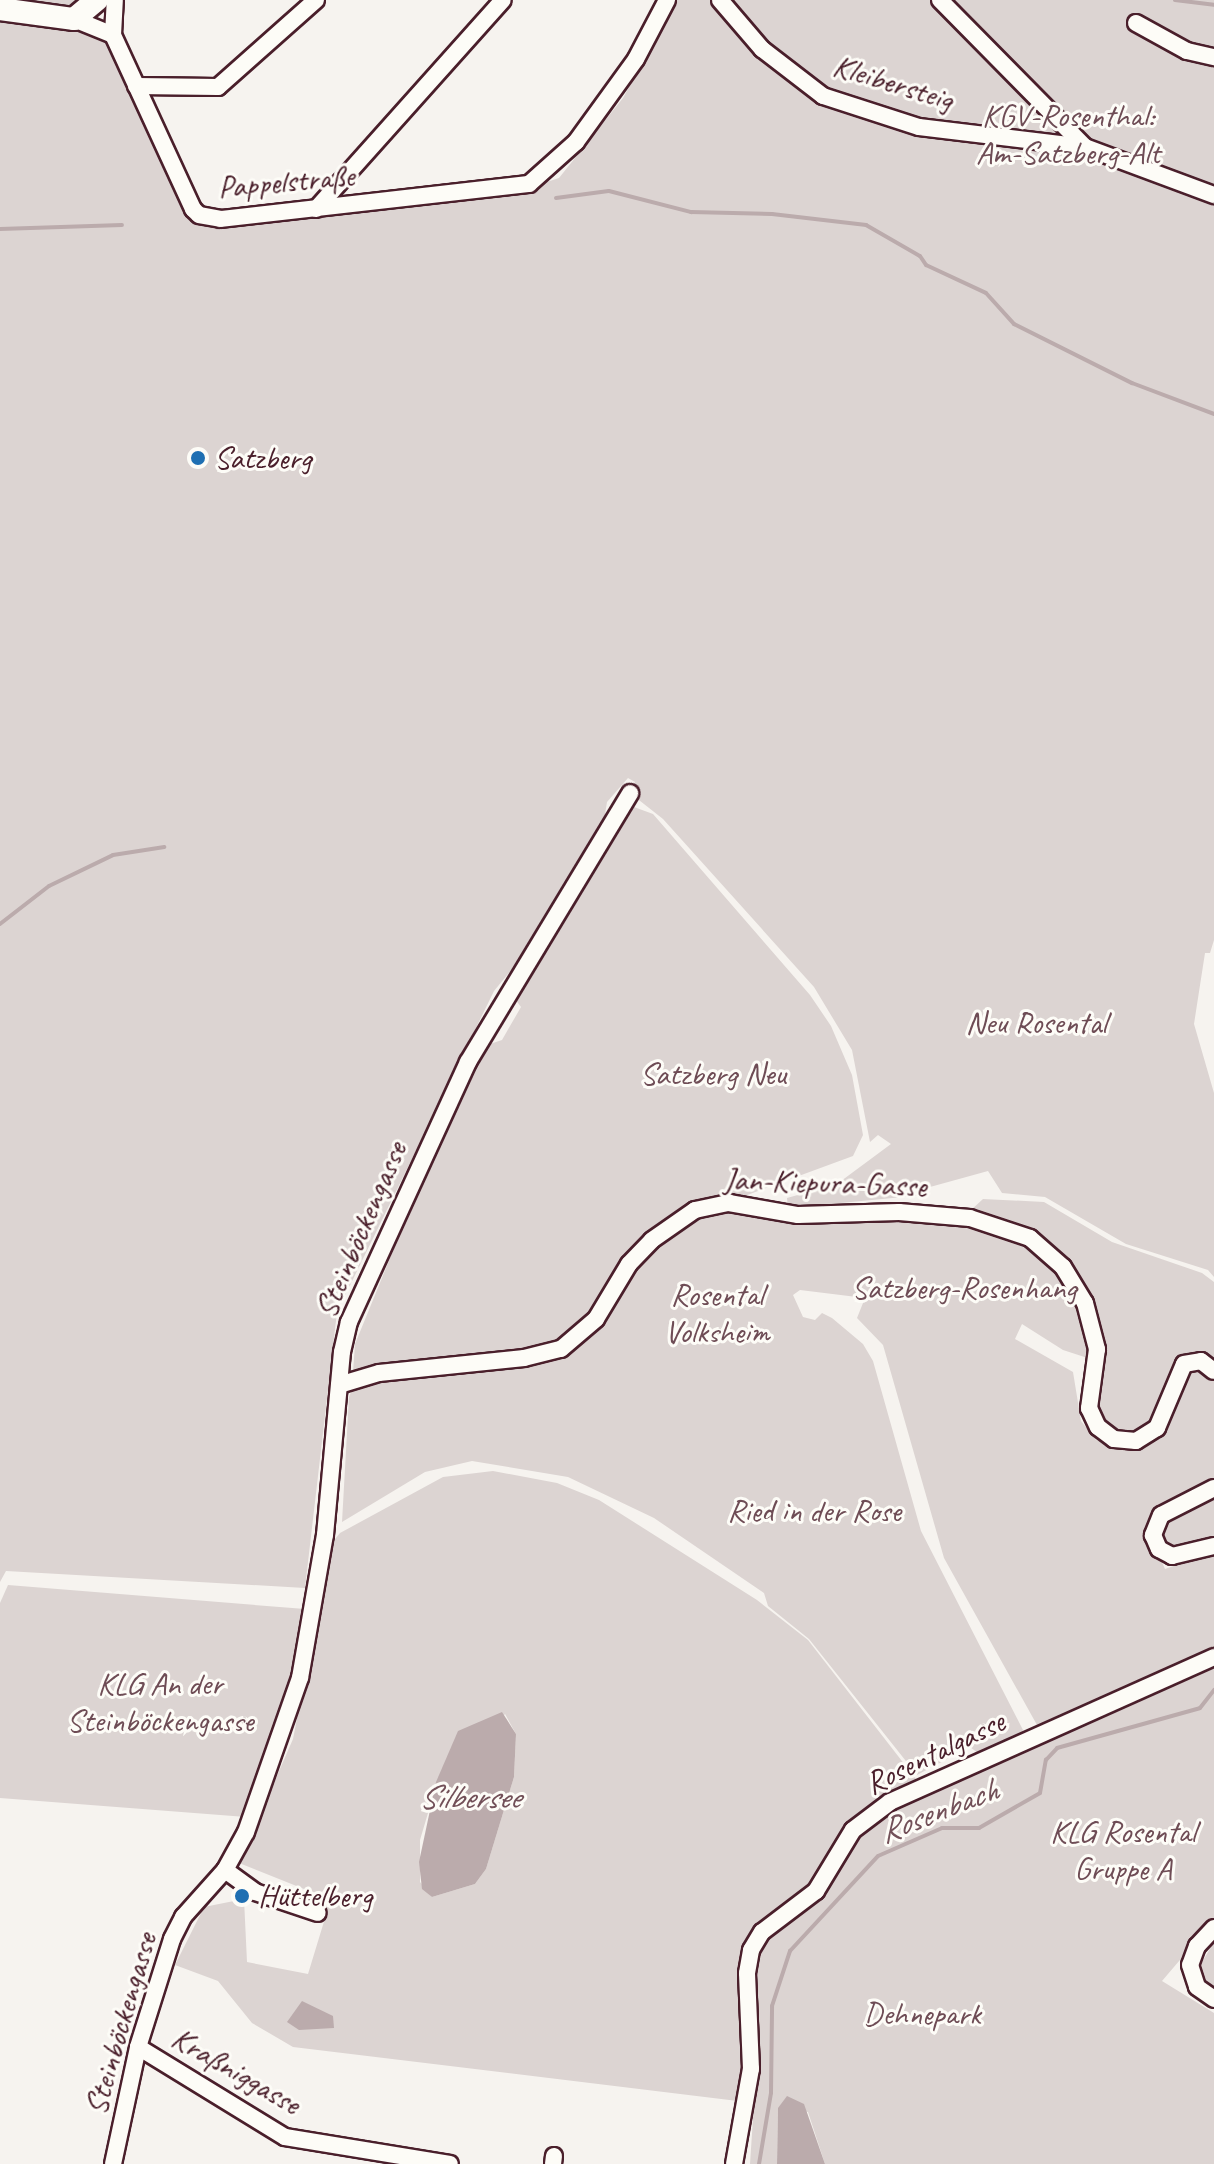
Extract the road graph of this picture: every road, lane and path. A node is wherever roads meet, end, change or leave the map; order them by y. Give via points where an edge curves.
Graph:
1 (97, 0) edge
2 (115, 0) edge
3 (316, 0) edge
4 (503, 0) edge
5 (667, 0) edge
6 (720, 0) edge
7 (940, 0) edge
8 (0, 9) edge
9 (74, 19) junction
10 (1136, 23) dead end
11 (113, 35) junction
12 (1214, 57) edge
13 (136, 86) junction
14 (1085, 147) junction
15 (1214, 195) edge
16 (316, 209) junction
17 (630, 793) dead end
18 (1214, 1371) edge
19 (339, 1385) junction
20 (1214, 1488) edge
21 (1214, 1546) edge
22 (1214, 1657) edge
23 (225, 1870) junction
24 (318, 1913) dead end
25 (1214, 1928) edge
26 (1214, 1999) edge
27 (138, 2047) junction
28 (113, 2164) edge
29 (450, 2164) edge
30 (734, 2164) edge

1 - 9 street
2 - 11 street, Pappelstraße
3 - 13 street via 218,87
4 - 16 street
5 - 16 street, Pappelstraße via 636,59 576,142 529,184
6 - 14 street, Kleibersteig via 762,49 823,96 919,127
7 - 14 street
8 - 9 street
9 - 11 street
10 - 12 street via 1187,51
11 - 13 street, Pappelstraße
13 - 16 street, Pappelstraße via 199,215 221,219
14 - 15 street
17 - 19 street, Steinböckengasse via 458,1081 356,1304 345,1335
18 - 19 street, Jan-Kiepura-Gasse via 1206,1362 1184,1364 1157,1428 1136,1441 1114,1439 1098,1427 1089,1408 1097,1349 1085,1303 1063,1267 1030,1238 970,1218 868,1212 798,1215 729,1203 695,1210 652,1240 629,1264 596,1319 561,1349 524,1358 379,1373
19 - 23 street, Steinböckengasse via 309,1645 259,1800
20 - 21 street via 1161,1515 1153,1535 1159,1549 1172,1556
22 - 30 street, Rosentalgasse via 902,1796 853,1830 816,1891 762,1932 751,1950 751,2069
23 - 24 street via 255,1892
23 - 27 street, Steinböckengasse via 183,1917
25 - 26 street via 1197,1946 1190,1965 1197,1987
27 - 28 street, Steinböckengasse
27 - 29 street, Kraßniggasse via 285,2137

